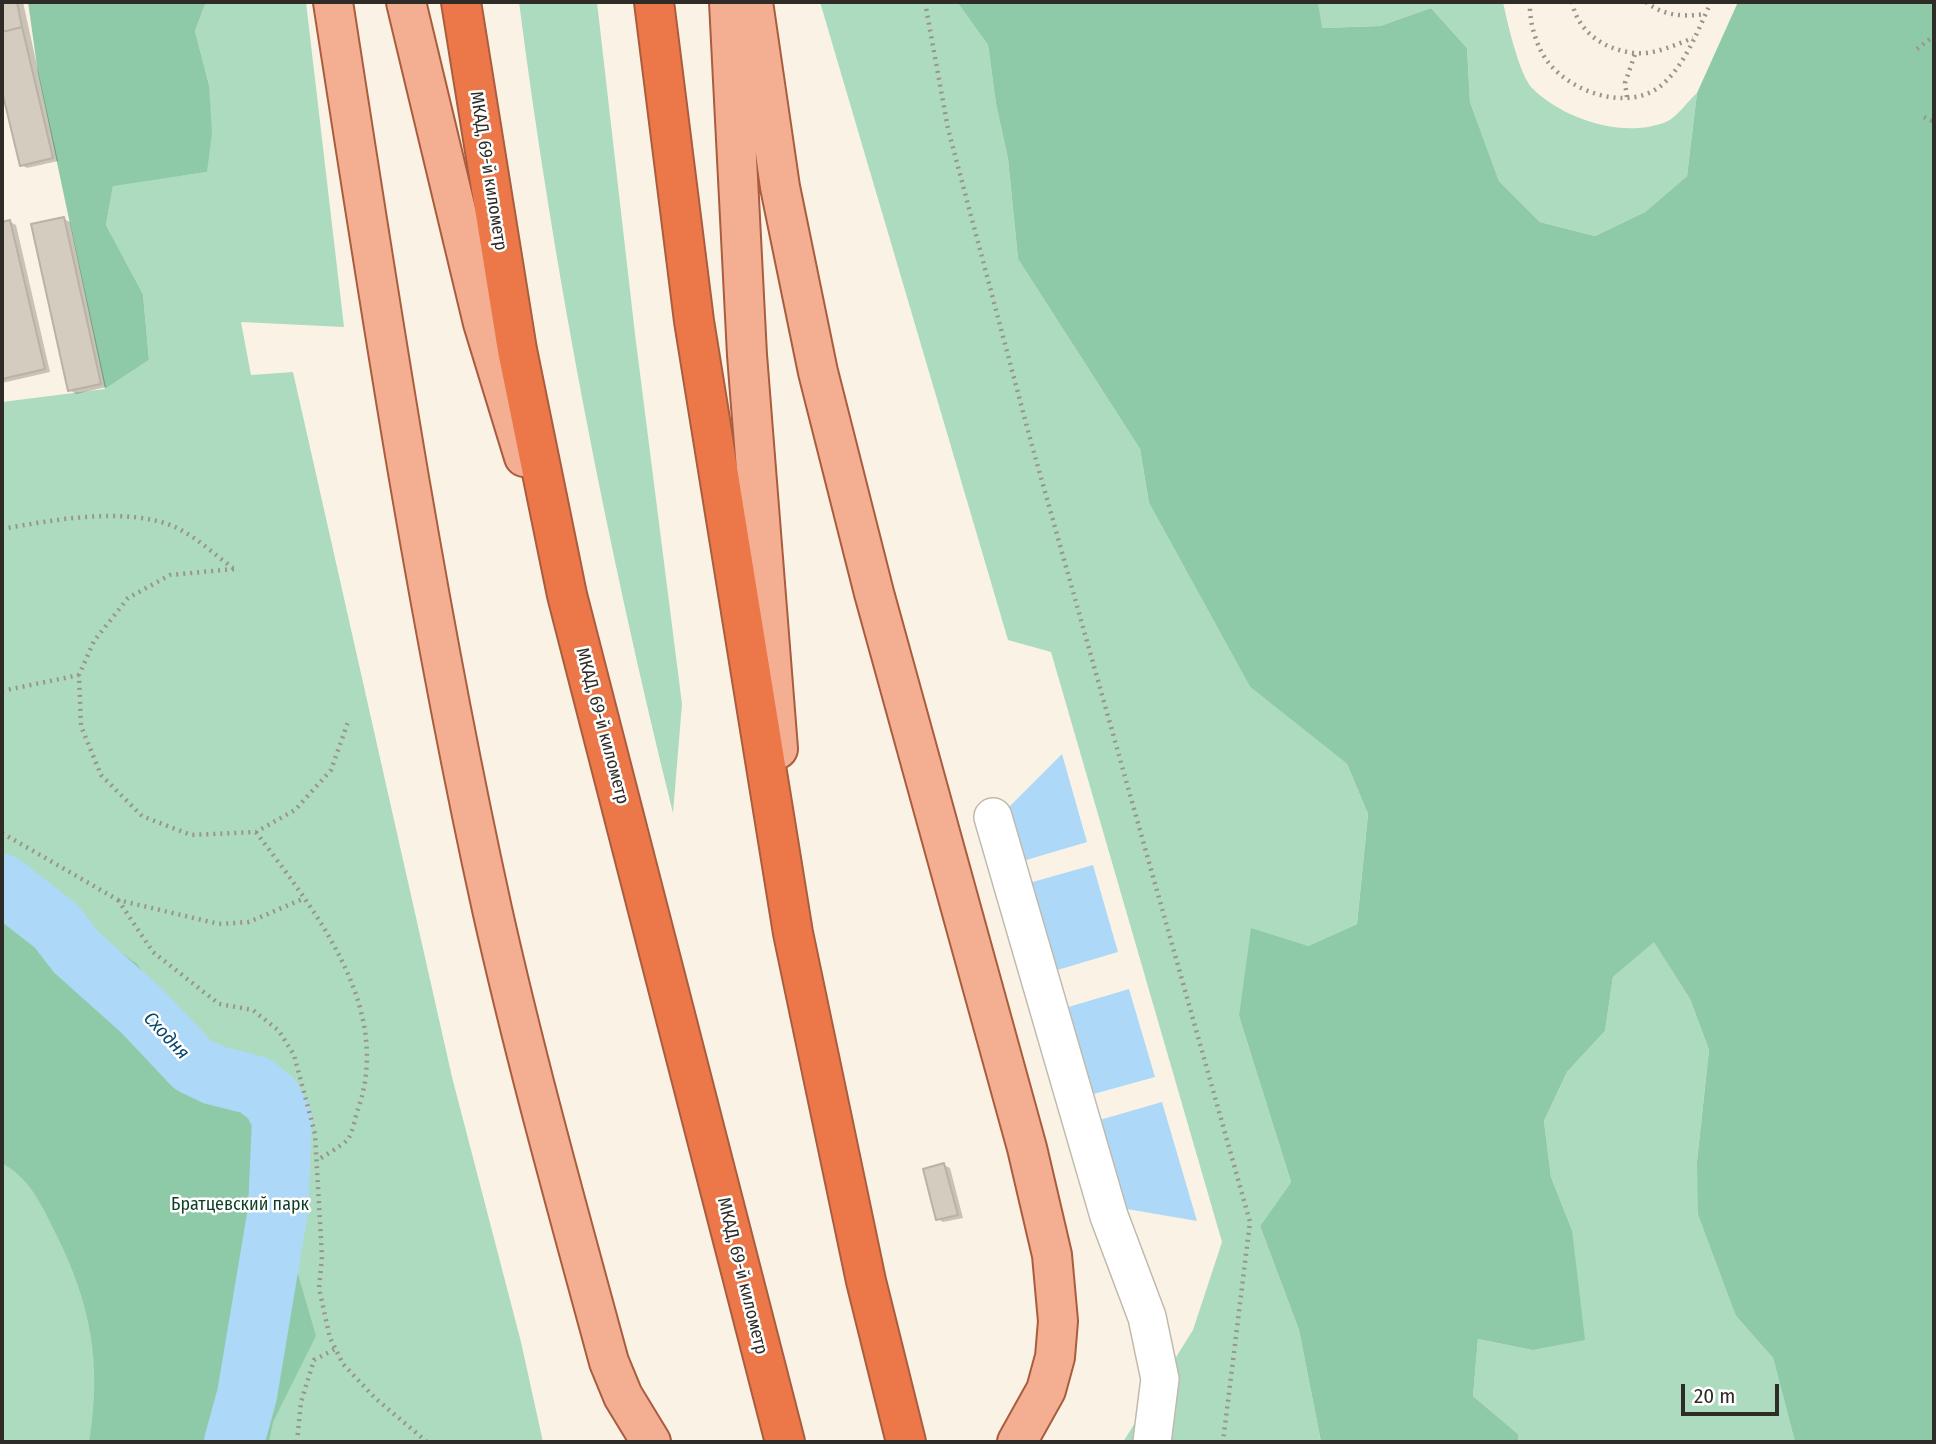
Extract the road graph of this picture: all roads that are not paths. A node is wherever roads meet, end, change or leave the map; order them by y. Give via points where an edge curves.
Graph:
1 (333, 2) edge
2 (406, 2) edge
3 (461, 2) edge
4 (654, 2) edge
5 (729, 2) edge
6 (753, 2) edge
7 (567, 595) junction
8 (993, 817) dead end
9 (793, 933) junction
10 (651, 1442) edge
11 (785, 1442) edge
12 (906, 1442) edge
13 (1017, 1442) edge
14 (1152, 1442) edge

1 - 10 main road via 399,424 492,909 540,1110 609,1362
2 - 7 main road via 483,323
3 - 7 highway, МКАД, 69-й километр via 517,350
4 - 9 highway via 694,321
5 - 9 main road via 747,355
6 - 13 main road via 780,187 818,372 1052,1255 1058,1321 1055,1357 1046,1390
7 - 11 highway, МКАД, 69-й километр
8 - 14 lane via 1109,1216 1147,1317 1160,1379
9 - 12 highway via 866,1281

